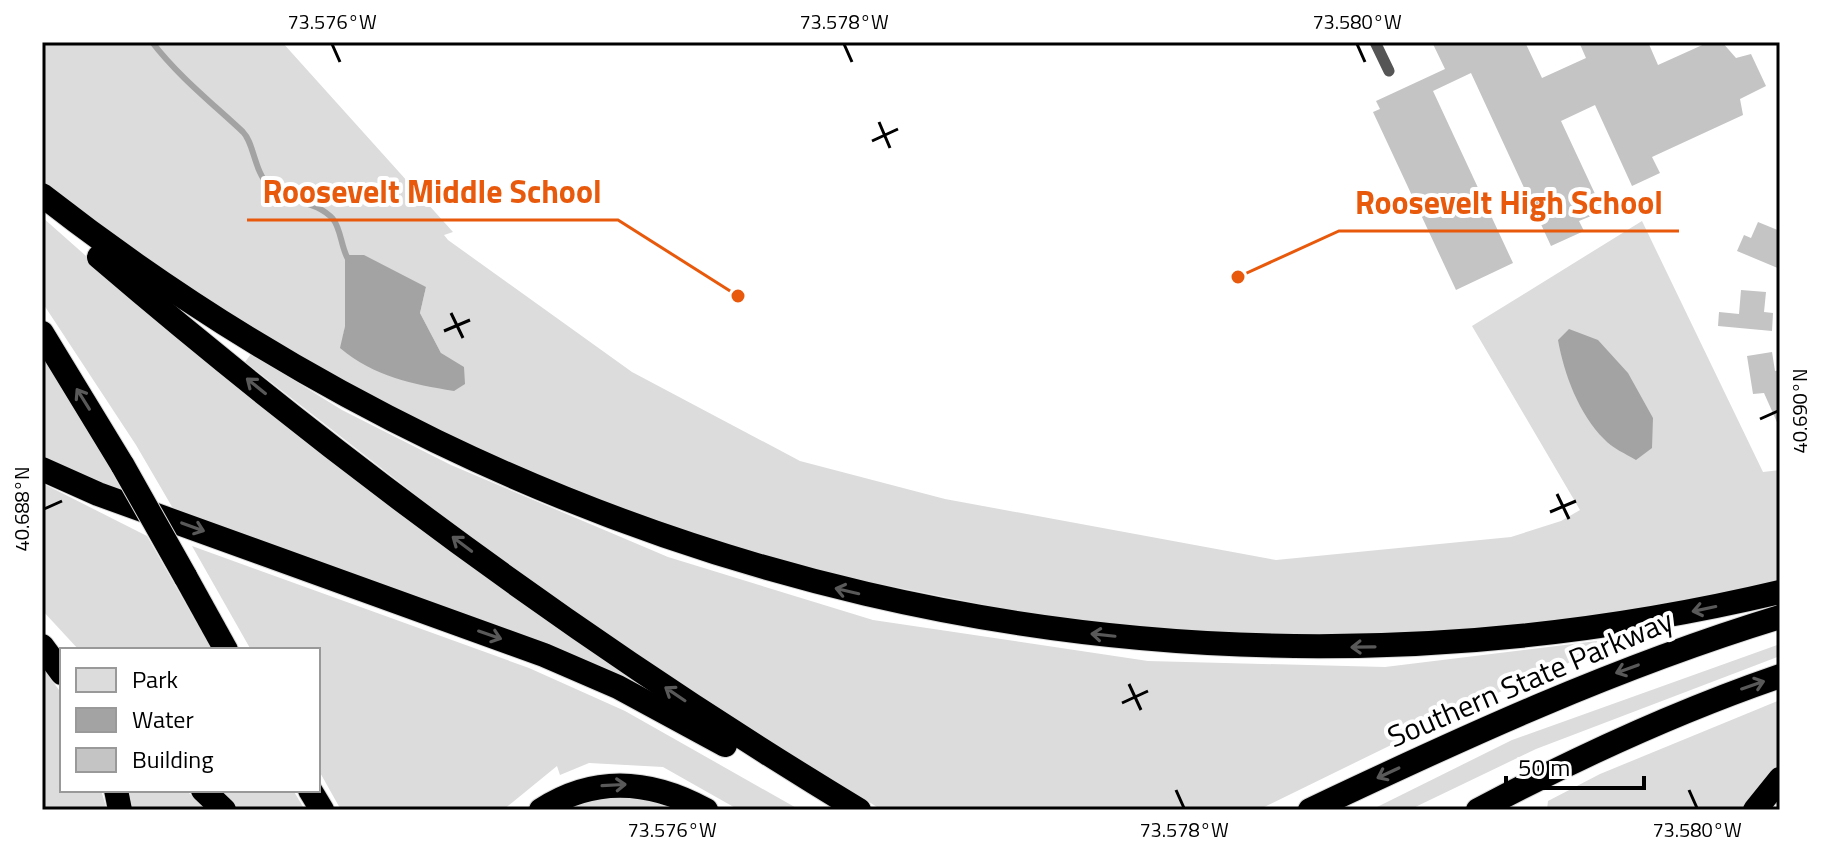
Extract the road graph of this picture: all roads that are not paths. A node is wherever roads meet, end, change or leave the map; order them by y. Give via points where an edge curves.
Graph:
1 (1375, 42) edge
2 (1389, 71) dead end
3 (42, 195) edge
4 (42, 208) edge
5 (42, 333) edge
6 (42, 469) edge
7 (1780, 592) edge
8 (1780, 617) edge
9 (42, 626) edge
10 (42, 646) edge
11 (63, 648) edge
12 (225, 648) edge
13 (60, 670) edge
14 (1780, 676) edge
15 (1780, 779) edge
16 (205, 792) edge
17 (311, 792) edge
18 (1780, 792) edge
19 (224, 810) edge
20 (322, 810) edge
21 (541, 810) edge
22 (706, 810) edge
23 (831, 810) edge
24 (859, 810) edge
25 (1310, 810) edge
26 (1478, 810) edge
27 (1755, 810) edge
28 (1768, 810) edge

1 - 2 lane
7 -> 3 highway via 1557,634 1361,647 1162,641 1055,630 904,604 696,548 576,505 444,447 196,308
24 -> 4 highway via 704,714 508,578 266,394
12 -> 5 highway, bridge
6 -> 23 highway via 582,671 683,722
8 -> 25 highway, Southern State Parkway via 1555,696
9 - 11 highway
10 - 13 highway
26 -> 14 highway via 1588,753
15 - 27 highway
16 - 19 highway
17 - 20 highway
18 - 28 highway
21 -> 22 highway via 581,790 616,784 652,788

